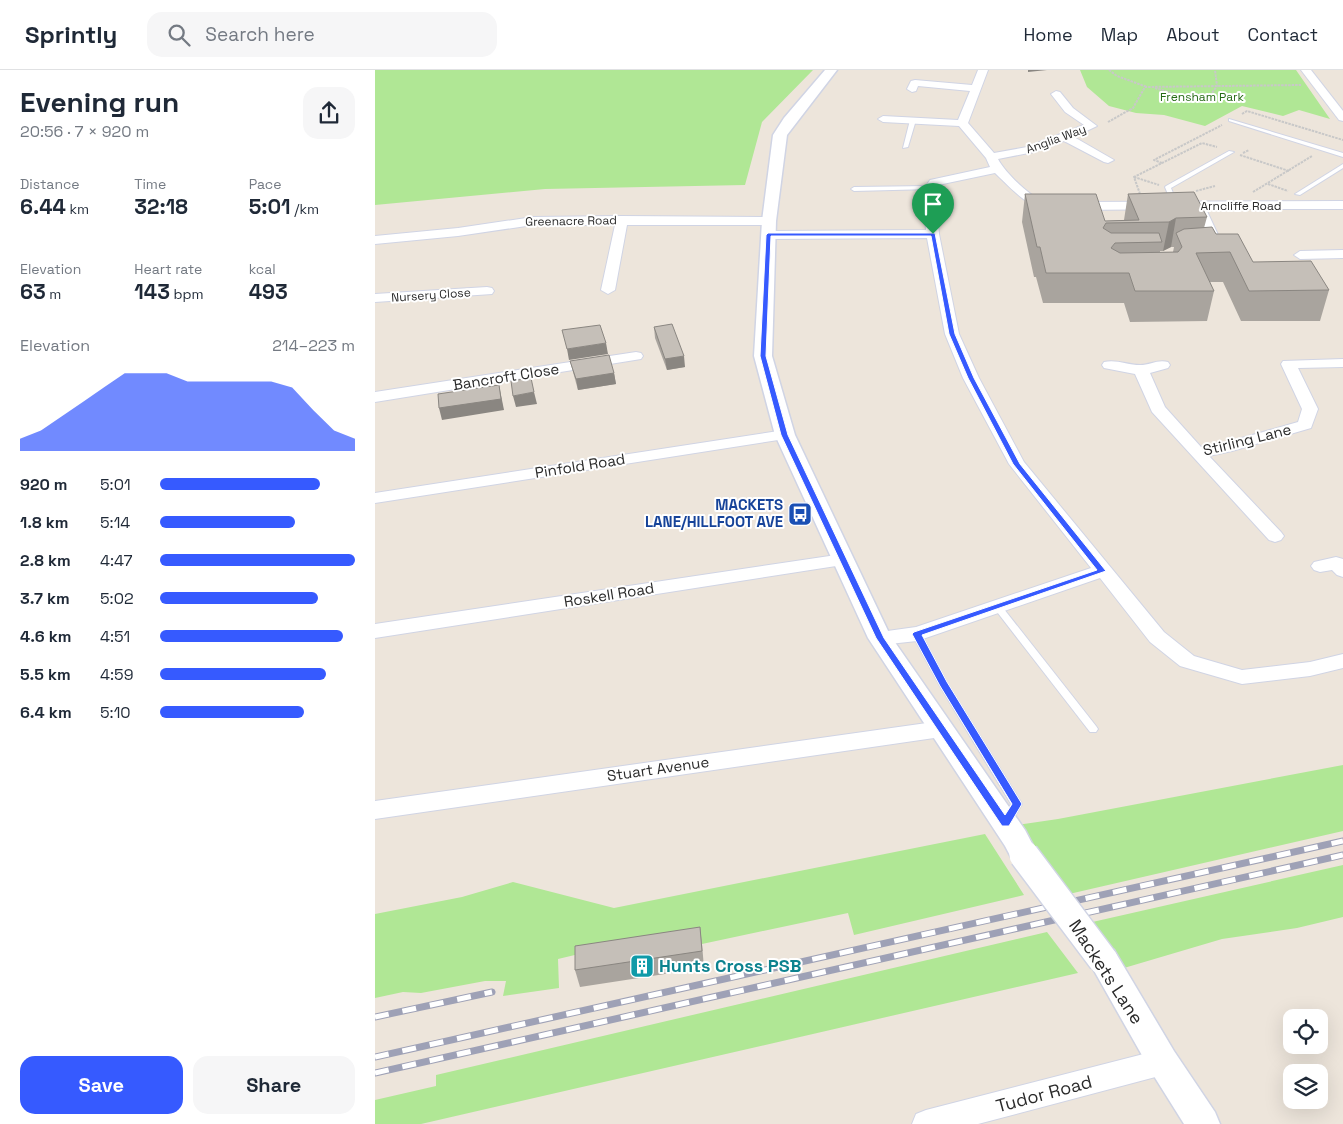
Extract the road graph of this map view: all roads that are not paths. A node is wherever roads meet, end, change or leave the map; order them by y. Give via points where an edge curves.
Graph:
1 (831, 70) edge
2 (983, 70) edge
3 (1307, 70) edge
4 (975, 88) junction
5 (912, 89) dead end
6 (1056, 94) dead end
7 (1326, 95) junction
8 (1343, 95) edge
9 (883, 118) dead end
10 (1343, 118) edge
11 (913, 120) junction
12 (1231, 120) road end
13 (1108, 122) road end
14 (962, 123) junction
15 (1092, 126) junction
16 (1066, 137) junction
17 (905, 147) dead end
18 (1231, 152) road end
19 (1343, 155) edge
20 (1108, 160) dead end
21 (994, 163) junction
22 (1343, 166) edge
23 (930, 188) junction
24 (854, 189) dead end
25 (1298, 194) road end
26 (1343, 205) edge
27 (1175, 206) junction
28 (1199, 206) junction
29 (1329, 206) junction
30 (1343, 214) edge
31 (622, 220) junction
32 (769, 228) junction
33 (933, 234) junction
34 (375, 240) edge
35 (1343, 254) edge
36 (1235, 255) edge
37 (1300, 256) dead end
38 (608, 290) dead end
39 (487, 291) dead end
40 (375, 298) edge
41 (637, 356) dead end
42 (1343, 363) edge
43 (1109, 365) dead end
44 (1163, 365) dead end
45 (1141, 370) junction
46 (375, 397) edge
47 (785, 435) junction
48 (1197, 453) junction
49 (375, 498) edge
50 (1275, 536) dead end
51 (843, 560) junction
52 (1320, 566) dead end
53 (1102, 571) junction
54 (1343, 571) edge
55 (997, 606) junction
56 (375, 631) edge
57 (917, 634) junction
58 (880, 638) junction
59 (1343, 661) edge
60 (941, 729) junction
61 (1093, 729) dead end
62 (375, 810) edge
63 (1005, 823) junction
64 (1163, 1062) junction
65 (925, 1124) edge
66 (1203, 1124) edge

1 - 32 street, Mackets Lane via 780,135
2 - 4 street
3 - 7 street
4 - 5 street via 915,83
4 - 14 street
6 - 15 street, Anglia Way via 1069,110
7 - 8 street
7 - 10 street
9 - 11 street
11 - 14 street
11 - 17 lane
12 - 19 lane
13 - 15 street, Anglia Way
14 - 21 street, Arncliffe Road
15 - 16 street, Anglia Way
16 - 20 street
16 - 21 street, Anglia Way
18 - 27 lane via 1167,187
21 - 23 street, Anglia Way via 934,182
21 - 27 street, Arncliffe Road via 1031,199 1045,206
22 - 25 lane
23 - 24 lane
23 - 33 street
26 - 29 street, Arncliffe Road
27 - 28 street, Arncliffe Road
28 - 29 street, Arncliffe Road
28 - 36 street via 1215,251
29 - 30 street
31 - 32 street, Greenacre Road
31 - 34 street, Greenacre Road via 533,221
31 - 38 street
32 - 33 street, Greenacre Road
32 - 47 street, Mackets Lane via 763,356
33 - 53 street via 952,334 971,378 1017,464
35 - 37 street
39 - 40 street, Nursery Close
41 - 46 street, Bancroft Close
42 - 48 street, Stirling Lane via 1288,364 1310,409 1305,425
43 - 45 street
44 - 45 street
45 - 48 street, Stirling Lane via 1158,409
47 - 49 street, Pinfold Road
47 - 51 street, Mackets Lane
48 - 50 street
51 - 56 street, Roskell Road
51 - 58 street, Mackets Lane
52 - 54 street via 1336,564
53 - 55 street
53 - 59 street via 1157,637 1187,661 1242,677 1310,669
55 - 57 street
55 - 61 lane
57 - 58 street
57 - 63 lane via 943,684 1017,804
58 - 60 street, Mackets Lane
60 - 62 street, Stuart Avenue
60 - 63 street, Mackets Lane
63 - 64 street, Mackets Lane, bridge via 1024,855 1103,960
64 - 65 street, Tudor Road
64 - 66 street, Mackets Lane

